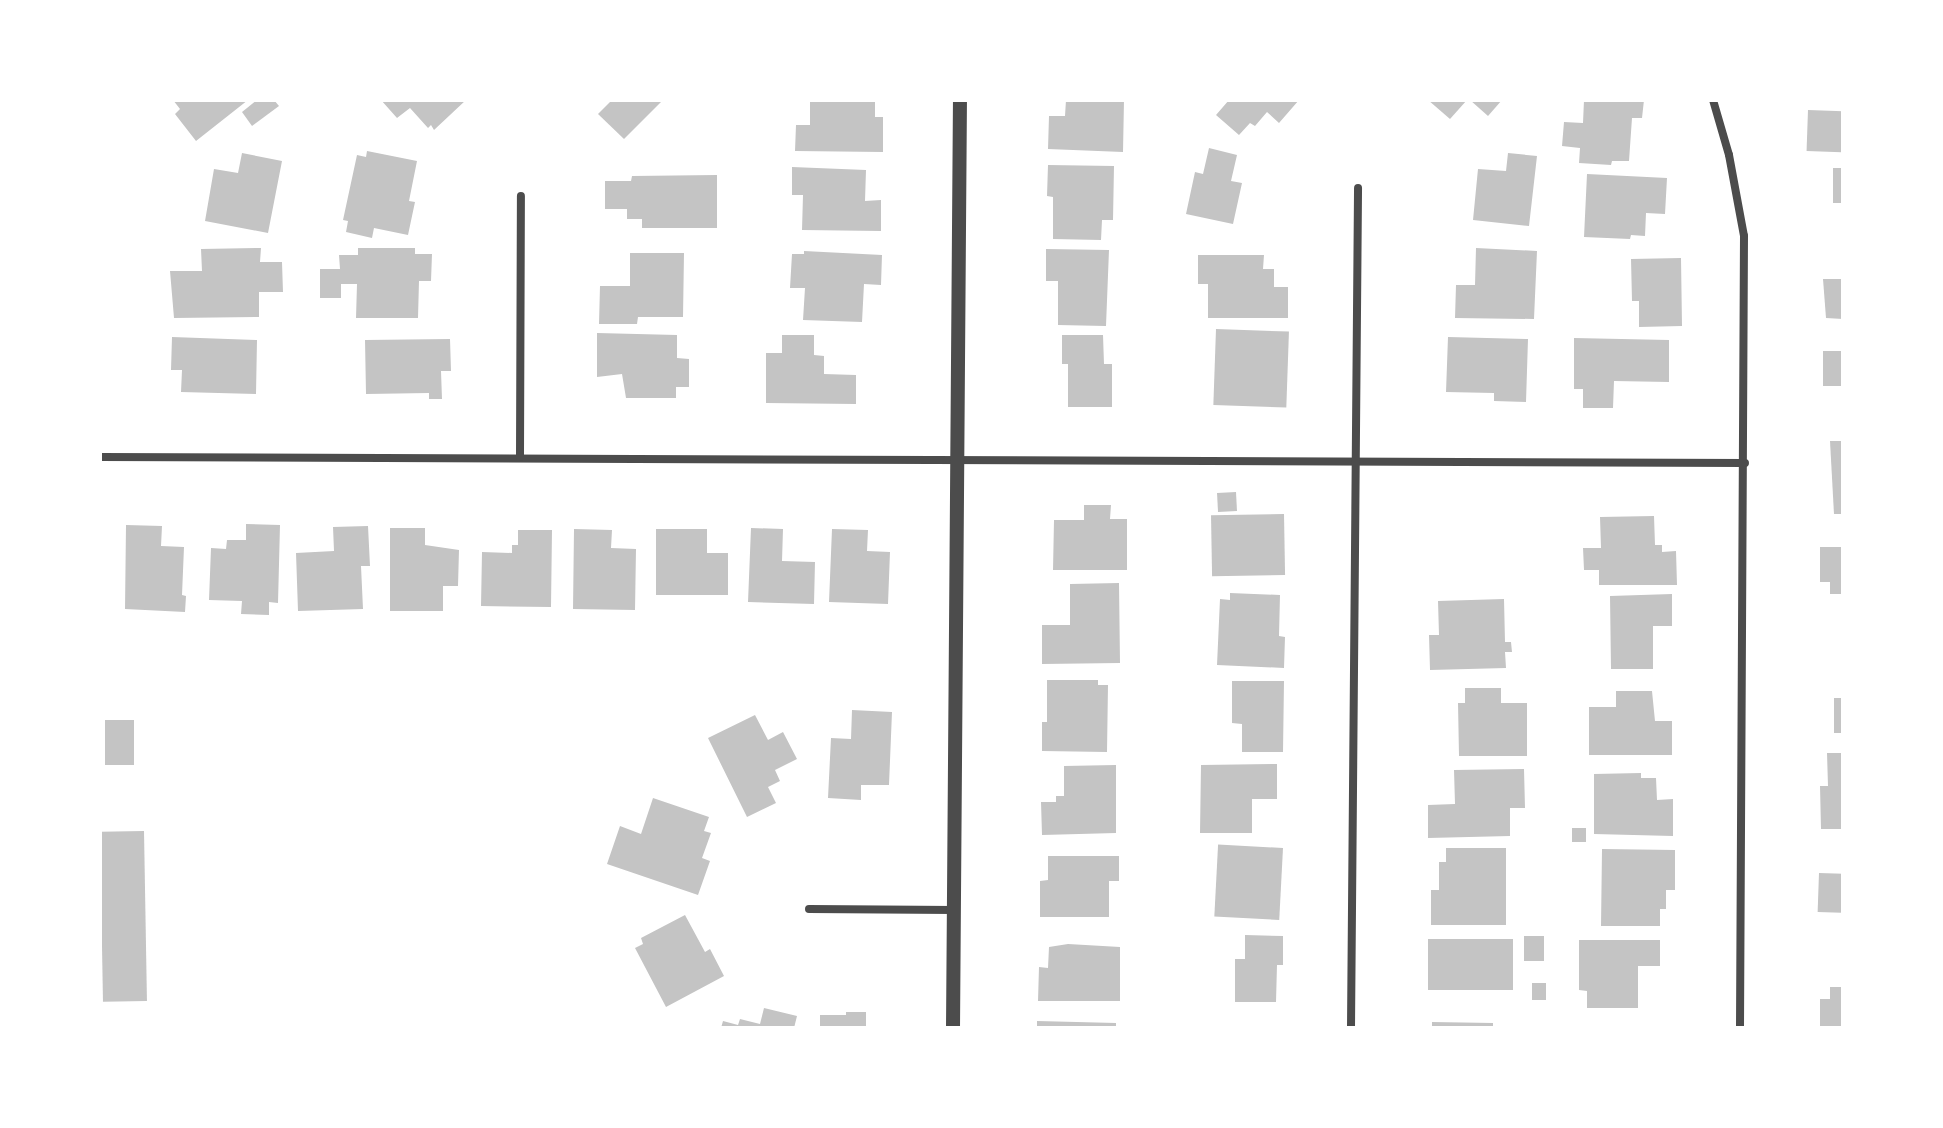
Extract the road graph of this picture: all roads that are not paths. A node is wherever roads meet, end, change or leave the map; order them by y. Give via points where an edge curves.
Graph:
1 (960, 100) edge
2 (1713, 100) edge
3 (1358, 188) dead end
4 (521, 196) dead end
5 (100, 457) edge
6 (520, 457) junction
7 (958, 461) junction
8 (1355, 461) junction
9 (1745, 463) junction
10 (809, 909) dead end
11 (954, 910) junction
12 (953, 1028) edge
13 (1351, 1028) edge
14 (1740, 1028) edge

1 - 7 street
2 - 9 street via 1744,236
3 - 8 street
4 - 6 street
5 - 6 street
6 - 7 street
7 - 8 street
7 - 11 street
8 - 9 street
8 - 13 street
9 - 14 street
10 - 11 street
11 - 12 street

